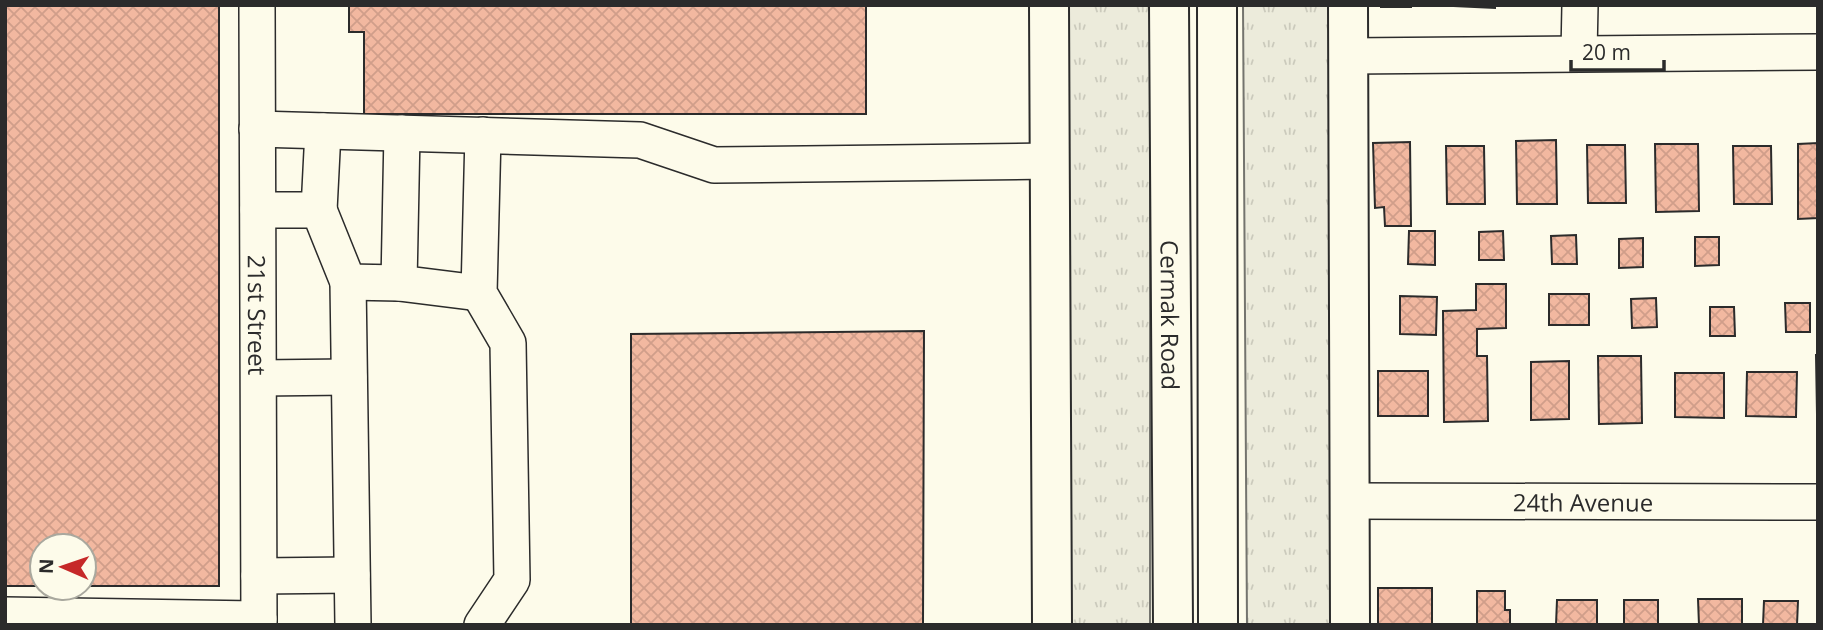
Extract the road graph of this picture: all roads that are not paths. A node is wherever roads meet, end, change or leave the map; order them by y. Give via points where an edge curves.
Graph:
1 (257, 5) edge
2 (1049, 5) edge
3 (1169, 5) edge
4 (1217, 5) edge
5 (1348, 5) edge
6 (1580, 5) edge
7 (1818, 52) edge
8 (1579, 53) junction
9 (1348, 56) junction
10 (257, 129) junction
11 (323, 131) junction
12 (402, 133) junction
13 (483, 135) junction
14 (1050, 160) junction
15 (258, 210) junction
16 (319, 210) junction
17 (348, 282) junction
18 (400, 283) junction
19 (479, 293) junction
20 (349, 376) junction
21 (258, 377) junction
22 (1349, 501) junction
23 (1818, 502) edge
24 (352, 575) junction
25 (259, 576) junction
26 (5, 615) edge
27 (115, 621) edge
28 (186, 621) edge
29 (259, 622) edge
30 (353, 625) edge
31 (482, 625) edge
32 (1052, 625) edge
33 (1173, 625) edge
34 (1218, 625) edge
35 (1350, 625) edge

1 - 10 street, 21st Street
2 - 14 main road
3 - 33 main road, Cermak Road
4 - 34 main road, Cermak Road
5 - 9 main road
6 - 8 street
7 - 8 street
8 - 9 street
9 - 22 main road
10 - 11 street
10 - 15 street, 21st Street
11 - 12 street
11 - 16 street
12 - 13 street
12 - 18 street
13 - 14 street via 640,140 714,165
13 - 19 street
14 - 32 main road
15 - 16 street
15 - 21 street, 21st Street
16 - 17 street
17 - 18 street
17 - 20 street
18 - 19 street
19 - 31 street via 508,343 512,580
20 - 21 street
20 - 24 street
21 - 25 street, 21st Street
22 - 23 street, 24th Avenue
22 - 35 main road
24 - 25 street
24 - 30 street
25 - 29 street, 21st Street
26 - 27 street
27 - 28 street
28 - 29 street

